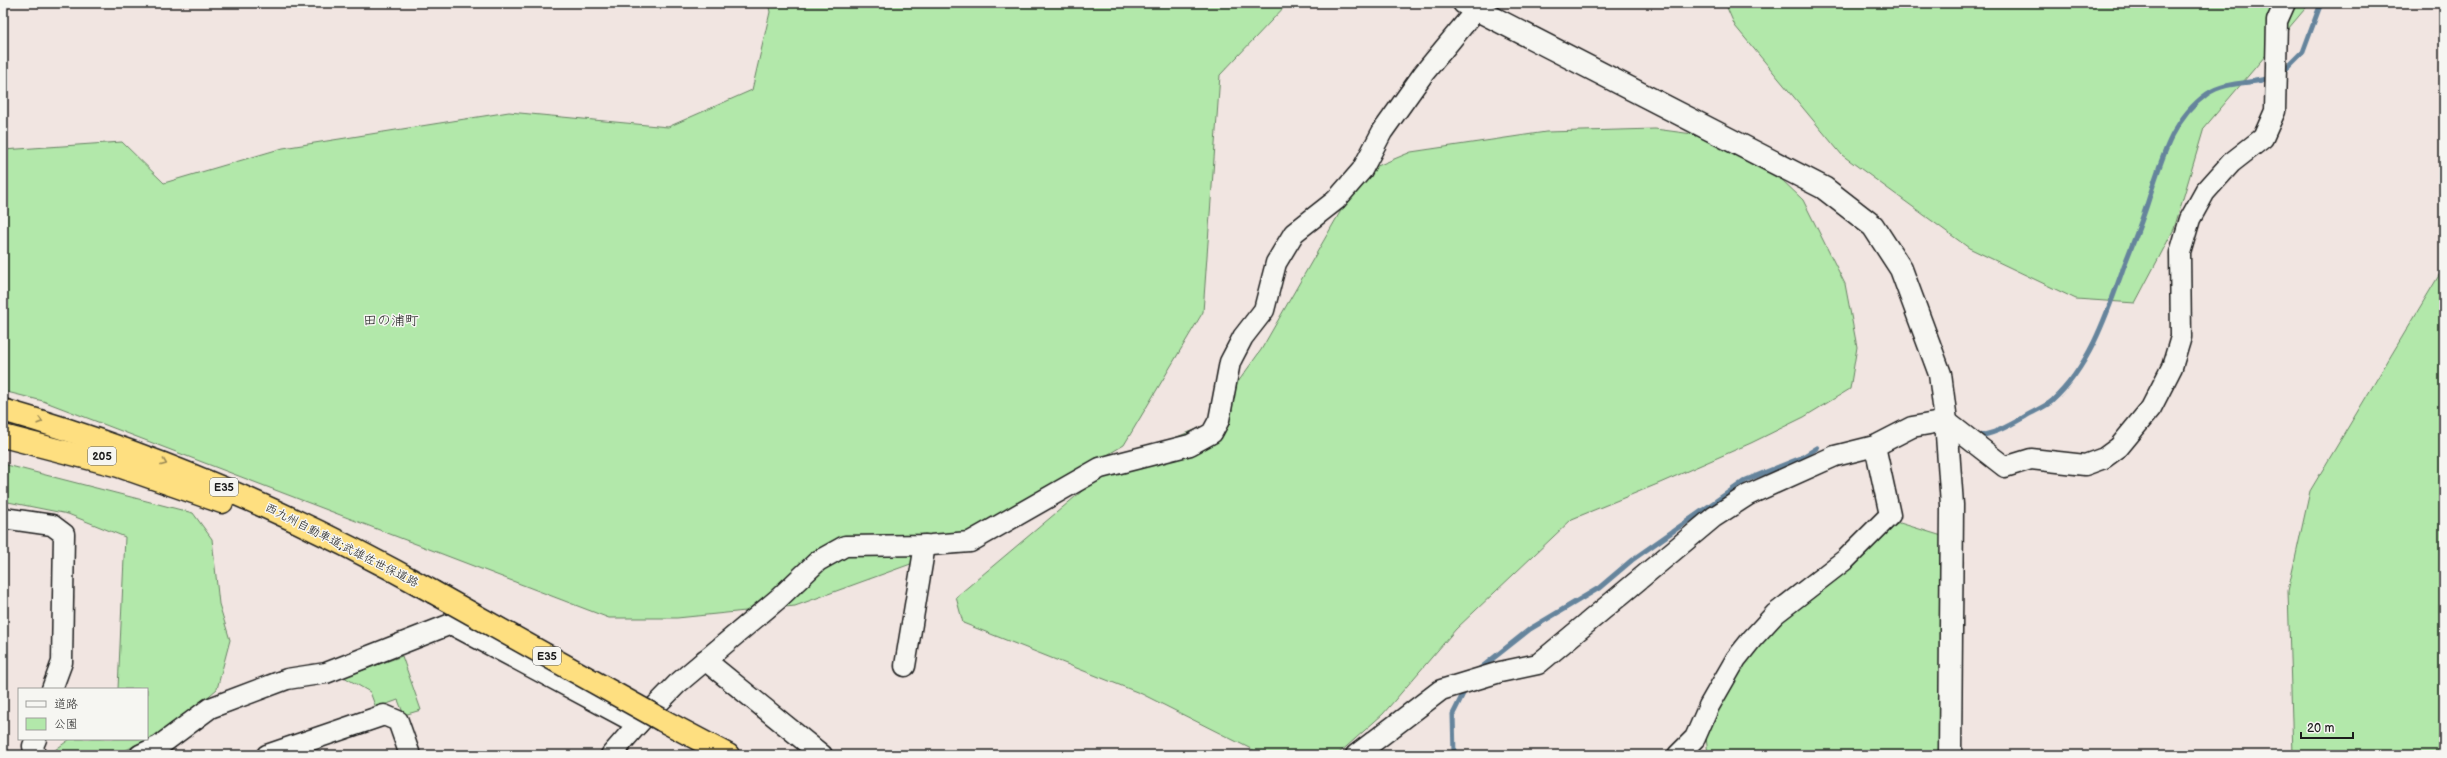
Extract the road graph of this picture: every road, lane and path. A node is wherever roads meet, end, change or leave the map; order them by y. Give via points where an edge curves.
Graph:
1 (2285, 3) edge
2 (1470, 6) edge
3 (3, 410) edge
4 (1946, 421) junction
5 (3, 428) edge
6 (3, 436) edge
7 (1875, 446) junction
8 (198, 492) junction
9 (3, 518) edge
10 (925, 545) junction
11 (433, 592) junction
12 (705, 660) junction
13 (905, 666) dead end
14 (52, 688) edge
15 (638, 724) junction
16 (36, 740) edge
17 (150, 753) edge
18 (35, 755) edge
19 (267, 755) edge
20 (410, 755) edge
21 (611, 755) edge
22 (728, 755) edge
23 (822, 755) edge
24 (1356, 755) edge
25 (1678, 755) edge
26 (1950, 755) edge

1 - 4 street via 2277,21 2275,111 2263,138 2231,163 2205,192 2190,219 2180,253 2181,337 2172,368 2146,413 2119,447 2104,458 2085,465 2031,459 2005,467
2 - 4 street via 1824,188 1873,226 1901,269 1918,313 1940,374
2 - 10 street via 1382,132 1362,170 1336,200 1294,233 1276,263 1264,310 1242,337 1230,362 1219,420 1212,434 1190,445 1100,468 970,542
3 -> 11 highway, 西九州自動車道;武雄佐世保道路 / E35 via 125,448 195,474 333,537
4 - 7 street via 1912,427
4 - 26 street via 1952,505
5 - 8 highway, 205 via 100,455
6 - 8 highway, 西九州自動車道;武雄佐世保道路 / E35 via 119,466
7 - 24 street via 1835,456 1748,496 1714,517 1538,664 1500,672 1441,690
7 - 25 street via 1890,515 1846,559 1775,614 1752,639 1736,659 1709,706 1695,738
8 - 11 highway, 西九州自動車道;武雄佐世保道路 / E35 via 338,548
9 - 14 street via 52,525 64,534 62,662
10 - 12 street via 845,546 818,560 778,599
10 - 13 street
11 - 22 highway, 西九州自動車道;武雄佐世保道路 / E35, bridge
12 - 15 street
12 - 23 street
15 - 17 street via 451,624 326,673 287,679 210,708
15 - 21 street
16 - 18 street via 33,746
19 - 20 street via 384,715 398,721

